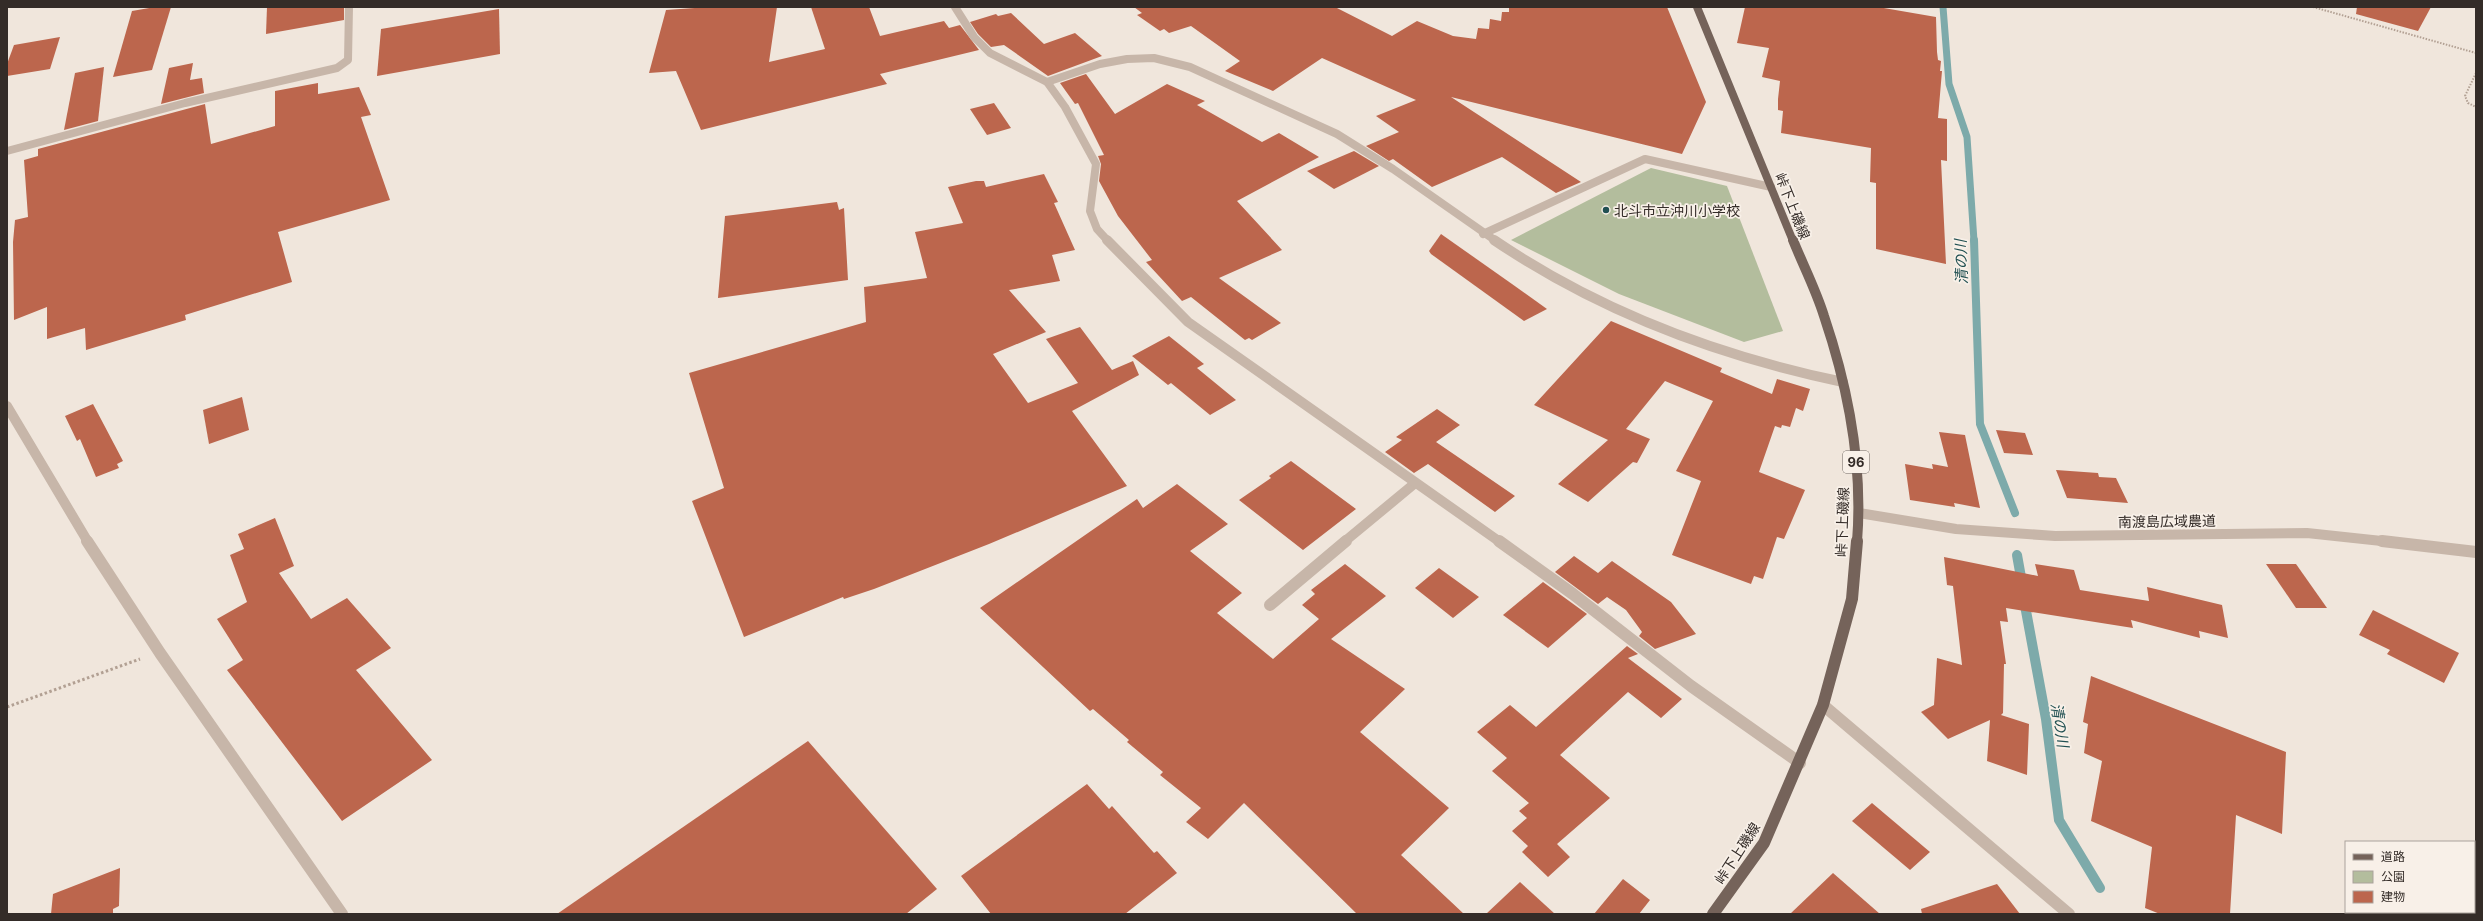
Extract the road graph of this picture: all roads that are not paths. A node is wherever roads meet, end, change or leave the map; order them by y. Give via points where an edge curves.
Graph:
1 (349, 7) edge
2 (955, 7) edge
3 (1697, 7) edge
4 (1047, 82) junction
5 (7, 151) edge
6 (1770, 187) junction
7 (1483, 234) junction
8 (1843, 382) junction
9 (7, 406) edge
10 (1414, 484) junction
11 (1859, 513) junction
12 (2476, 552) edge
13 (1270, 605) dead end
14 (1823, 705) junction
15 (1800, 763) junction
16 (342, 914) edge
17 (1713, 914) edge
18 (2069, 914) edge

1 - 5 street via 348,60 337,68 185,103
2 - 4 street via 974,37 990,53
3 - 6 main road, 峠下上磯線 / 96
4 - 7 street via 1113,61 1134,58 1155,58 1183,66 1226,82 1336,133 1403,176
4 - 10 street via 1065,107 1096,164 1090,211 1097,229 1188,322
6 - 7 street via 1645,159
6 - 8 main road, 峠下上磯線 / 96 via 1824,315
7 - 8 street via 1576,290 1672,332 1798,373
8 - 11 main road, 峠下上磯線 / 96 via 1857,468
9 - 16 street via 62,501 159,652 296,842
10 - 13 street
10 - 15 street via 1573,594 1691,686
11 - 12 street, 南渡島広域農道 via 1956,529 2055,536 2307,533
11 - 14 main road, 峠下上磯線 / 96 via 1852,599
14 - 15 main road, 峠下上磯線 / 96
14 - 18 street
15 - 17 main road, 峠下上磯線 / 96 via 1764,842

